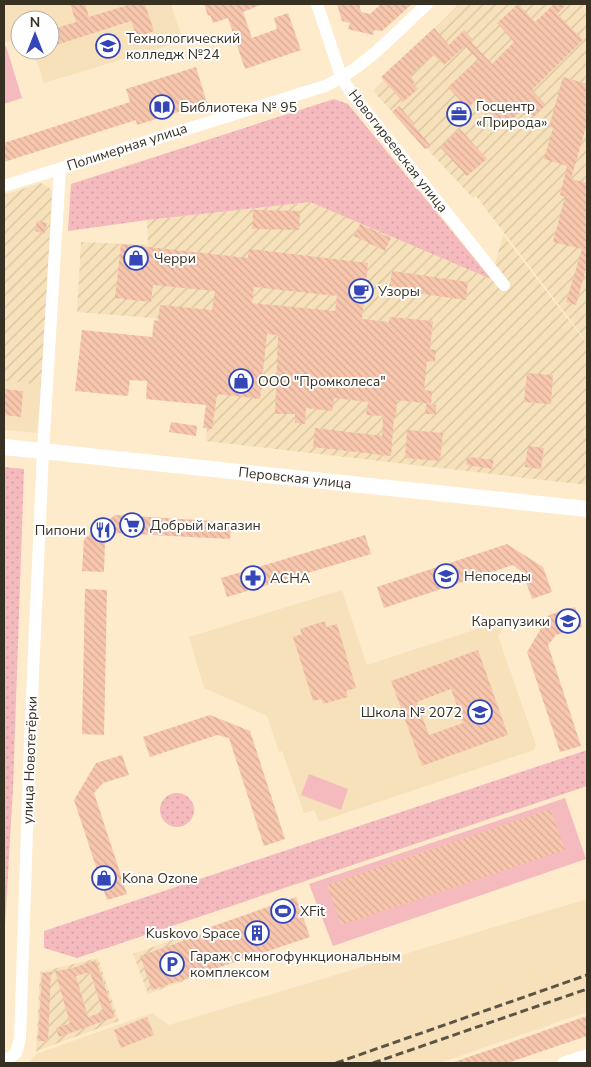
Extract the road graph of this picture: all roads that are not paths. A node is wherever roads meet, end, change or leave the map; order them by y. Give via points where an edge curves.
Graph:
1 (316, 4) edge
2 (427, 4) edge
3 (342, 79) junction
4 (60, 169) junction
5 (4, 186) edge
6 (504, 285) dead end
7 (4, 446) edge
8 (43, 450) junction
9 (587, 509) edge
10 (587, 1055) edge
11 (4, 1062) edge
12 (563, 1063) edge

1 - 3 street, Новогиреевская улица
2 - 3 street, Полимерная улица
3 - 4 street, Полимерная улица
3 - 6 street, Новогиреевская улица
4 - 5 street, Полимерная улица
4 - 8 street, улица Новотетёрки
7 - 8 main road, Перовская улица
8 - 9 main road, Перовская улица
8 - 11 street, улица Новотетёрки via 20,1040 16,1053
10 - 12 street

